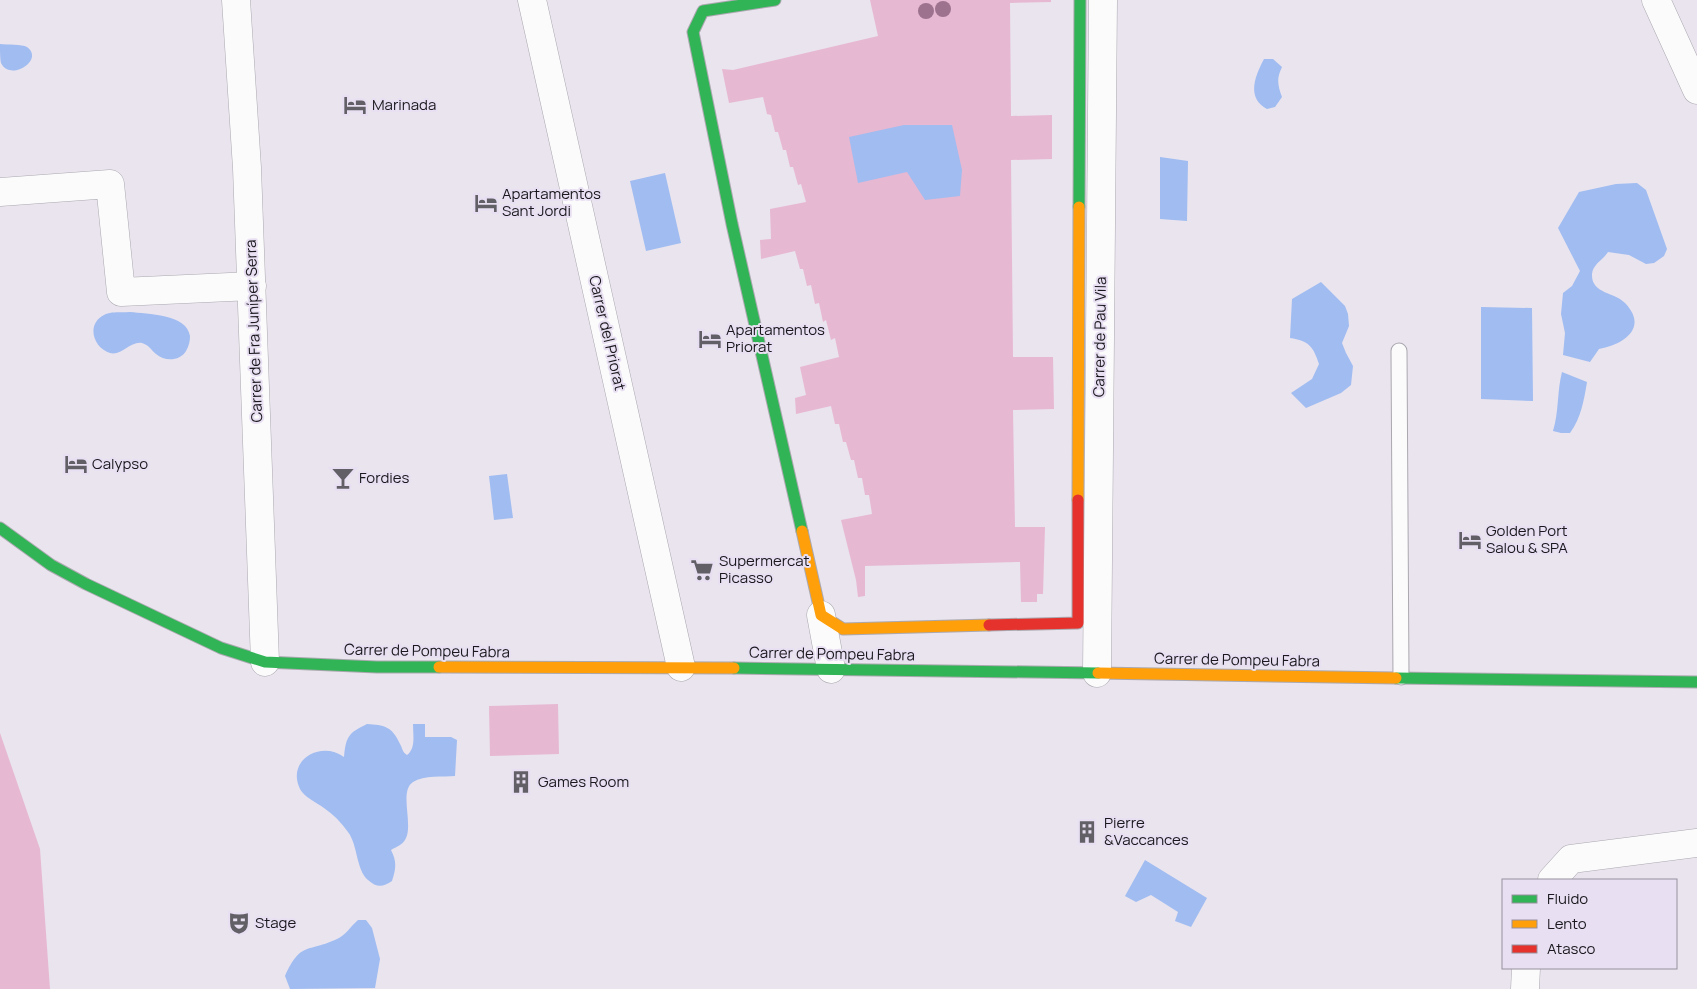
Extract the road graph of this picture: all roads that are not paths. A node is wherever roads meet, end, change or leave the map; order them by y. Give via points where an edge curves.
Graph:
1 (236, 0) edge
2 (532, 0) edge
3 (775, 0) edge
4 (1080, 0) edge
5 (1103, 0) edge
6 (1656, 0) edge
7 (1697, 90) edge
8 (0, 192) edge
9 (252, 286) junction
10 (1399, 351) dead end
11 (0, 528) edge
12 (821, 615) junction
13 (1078, 623) junction
14 (266, 662) junction
15 (681, 667) junction
16 (831, 669) junction
17 (1088, 673) junction
18 (1401, 677) junction
19 (1697, 682) edge
20 (1697, 843) edge
21 (1553, 879) edge
22 (1526, 969) edge
23 (1525, 989) edge

1 - 9 street, Carrer de Fra Juníper Serra via 248,168
2 - 15 street, Carrer del Priorat
3 - 12 street via 703,11 693,32 732,224
4 - 13 street
5 - 17 street, Carrer de Pau Vila
6 - 7 street
8 - 9 street via 110,184 121,292
9 - 14 street, Carrer de Fra Juníper Serra
10 - 18 lane
11 - 14 street, Carrer de Pompeu Fabra via 51,565 86,584 220,648
12 - 13 street via 843,629
12 - 16 street
13 - 17 street
14 - 15 street, Carrer de Pompeu Fabra via 377,667
15 - 16 street, Carrer de Pompeu Fabra
16 - 17 street, Carrer de Pompeu Fabra
17 - 18 street, Carrer de Pompeu Fabra
18 - 19 street, Carrer de Pompeu Fabra
20 - 21 street via 1571,859
22 - 23 street

